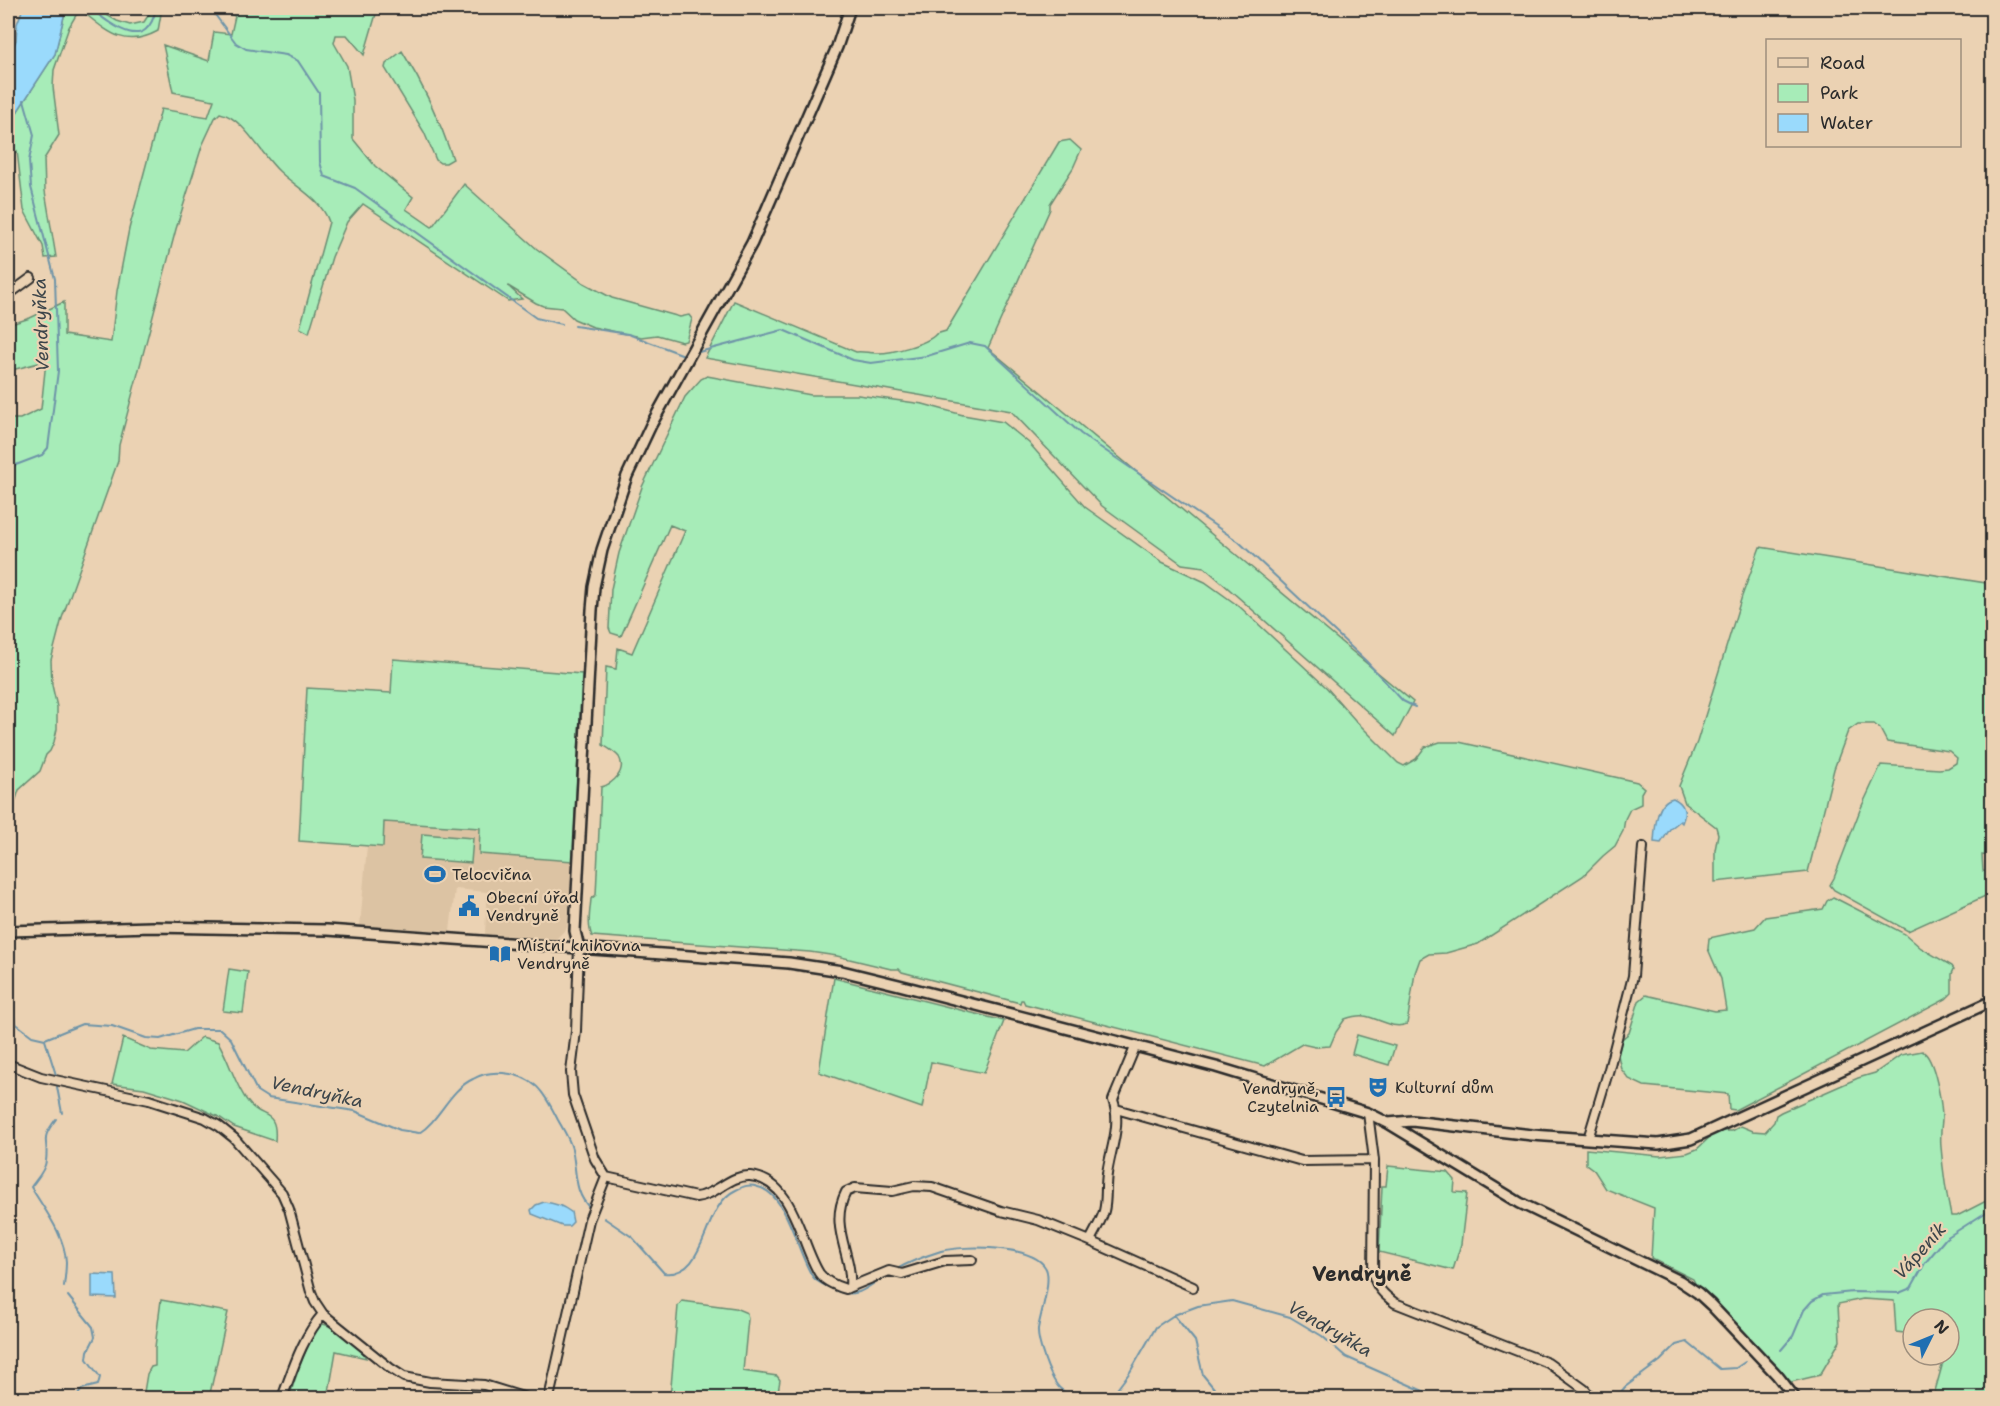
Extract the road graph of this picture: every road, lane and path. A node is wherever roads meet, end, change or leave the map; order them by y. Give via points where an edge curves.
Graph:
1 (850, 8) edge
2 (31, 278) dead end
3 (8, 295) edge
4 (1643, 847) dead end
5 (8, 931) edge
6 (579, 948) junction
7 (1992, 1001) edge
8 (1136, 1046) junction
9 (8, 1064) edge
10 (1116, 1109) junction
11 (1368, 1113) junction
12 (1388, 1123) junction
13 (1588, 1139) junction
14 (1374, 1160) junction
15 (606, 1177) junction
16 (1090, 1241) junction
17 (972, 1260) dead end
18 (850, 1287) junction
19 (1193, 1287) dead end
20 (323, 1314) junction
21 (282, 1398) edge
22 (526, 1398) edge
23 (549, 1398) edge
24 (1592, 1398) edge
25 (1795, 1398) edge

1 - 6 street via 753,243 651,425 627,476 602,550 594,587 586,704 575,931
2 - 3 street
4 - 13 street via 1633,976
5 - 6 street via 152,927 327,930
6 - 8 street via 789,963 842,971
6 - 15 street via 573,1095 595,1159
7 - 13 street via 1691,1138 1658,1144
8 - 10 street via 1113,1100
8 - 11 street
9 - 20 street via 41,1077 149,1100 205,1118 227,1132 282,1193 311,1292
10 - 14 street via 1302,1161
10 - 16 street via 1107,1198
11 - 12 street
11 - 14 street
12 - 13 street via 1412,1121
12 - 25 street via 1520,1203 1698,1293
14 - 24 street via 1373,1267 1376,1284 1383,1294 1395,1303 1548,1363
15 - 18 street via 696,1197 707,1196 733,1178 748,1176 767,1181 786,1199 819,1273 833,1285
15 - 23 street via 589,1220
16 - 18 street via 1038,1220 1001,1212 932,1187 892,1191 855,1188 843,1197 838,1225
16 - 19 street
17 - 18 street via 945,1261 902,1274 889,1271
20 - 21 street via 304,1342
20 - 22 street via 404,1377 484,1385

